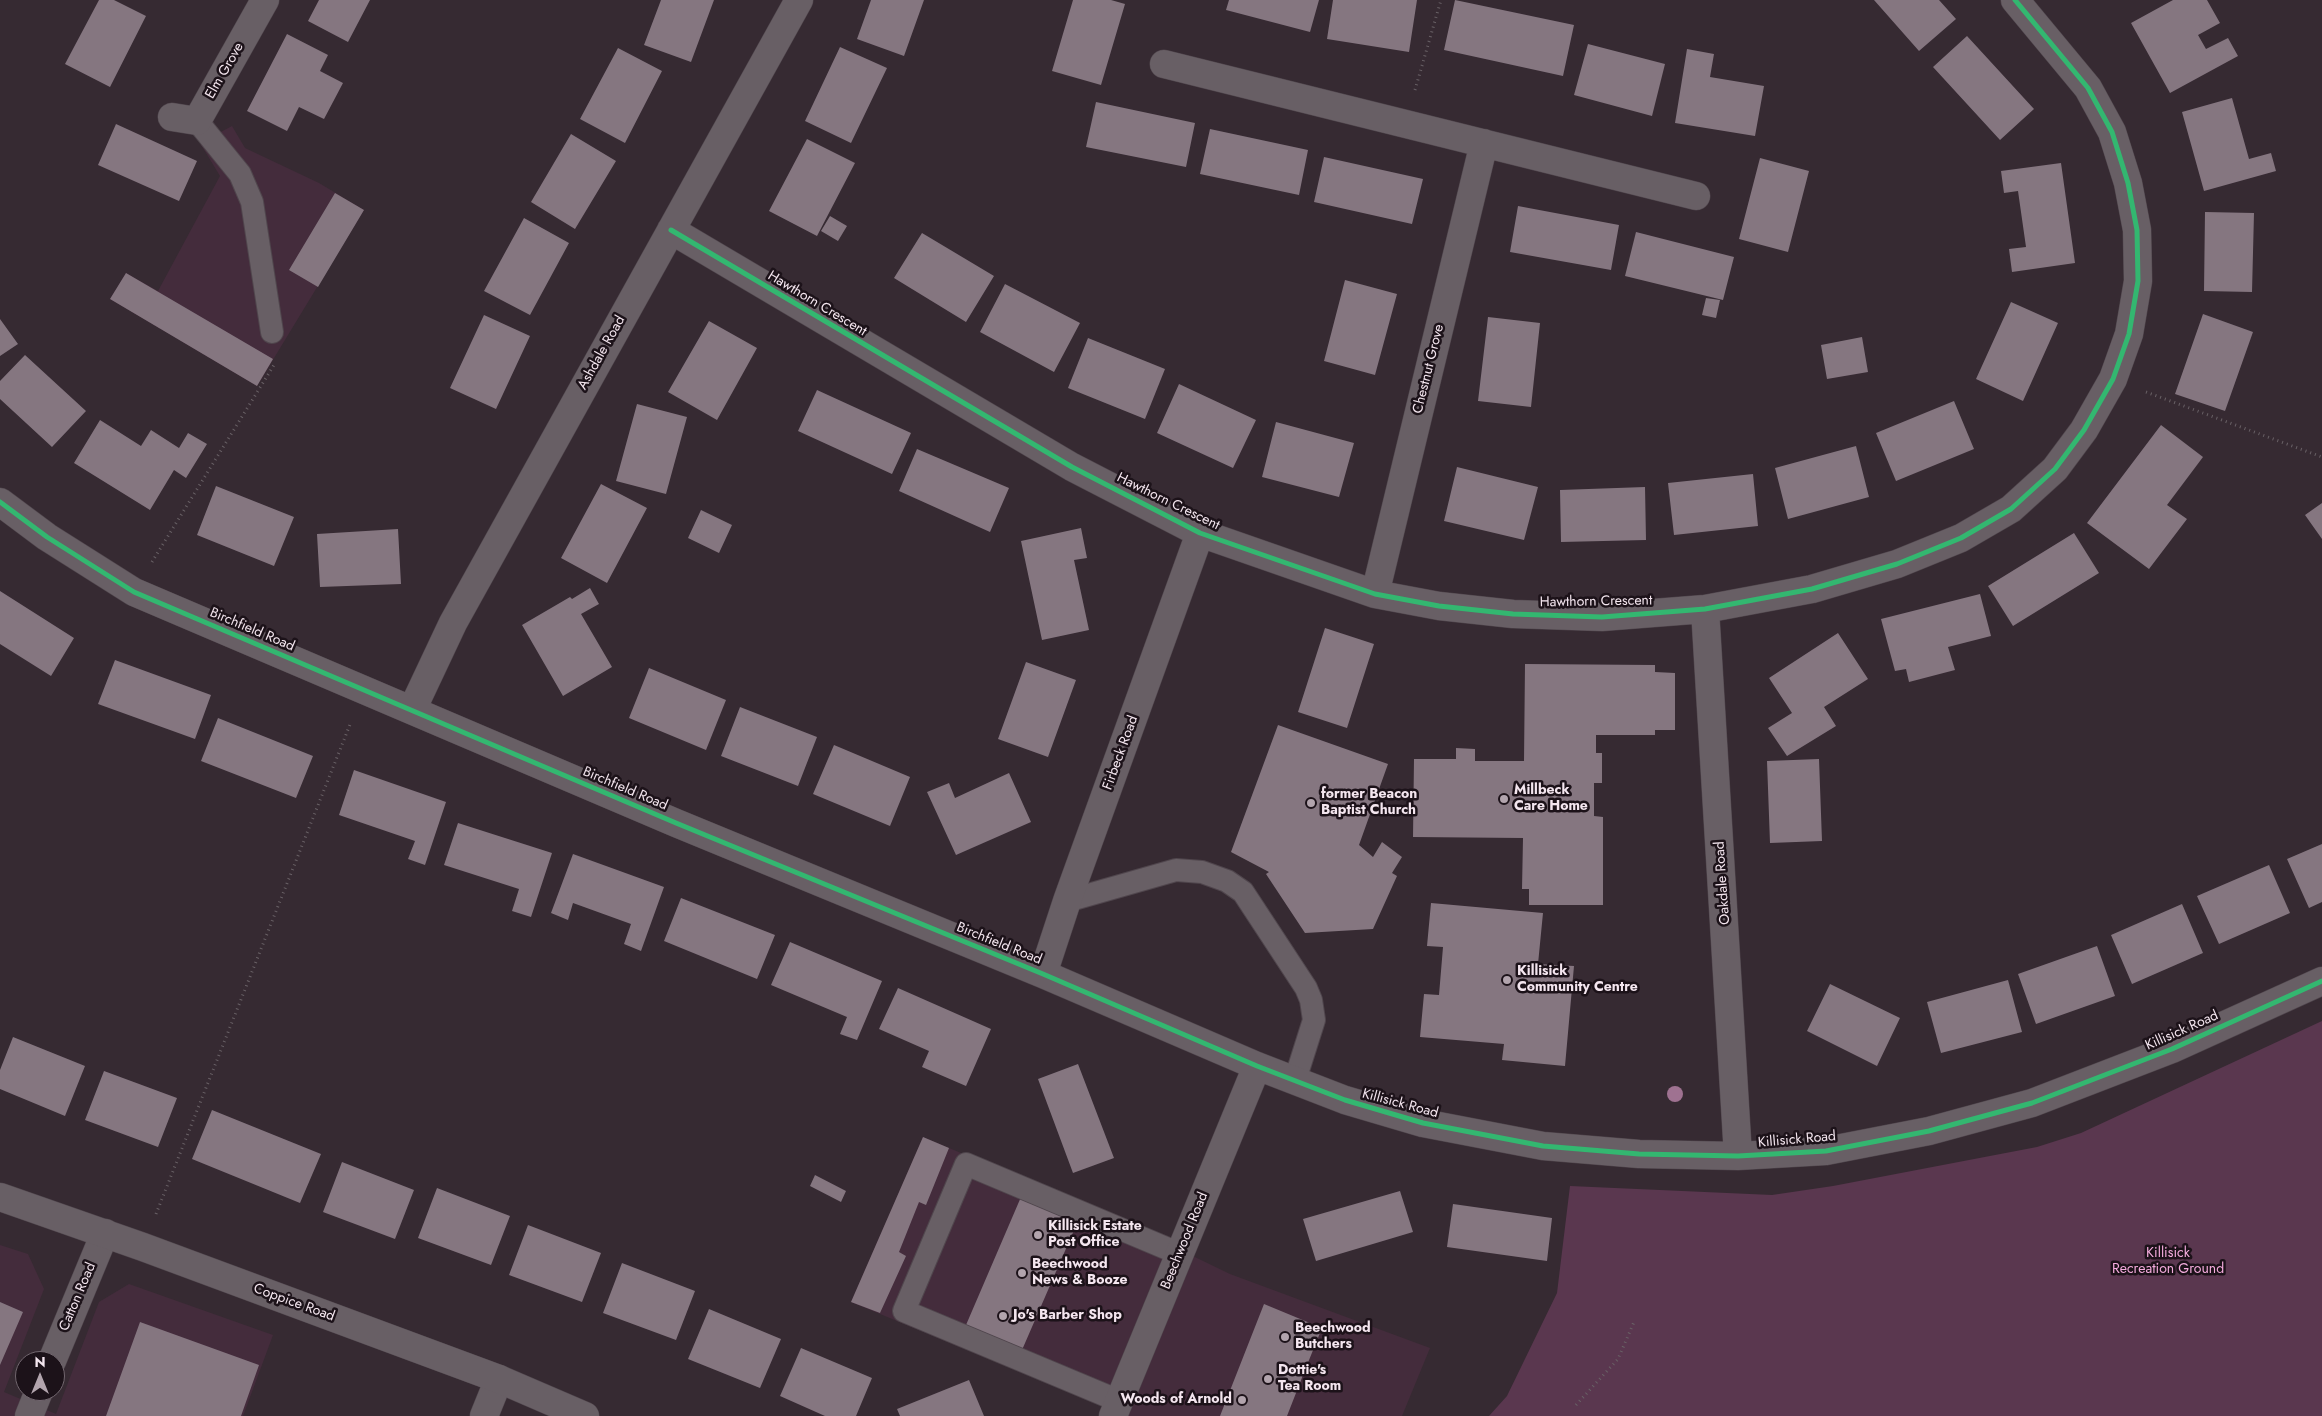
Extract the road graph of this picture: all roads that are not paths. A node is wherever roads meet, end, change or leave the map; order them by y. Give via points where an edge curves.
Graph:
1 (265, 0) edge
2 (799, 0) edge
3 (2015, 0) edge
4 (1164, 64) dead end
5 (184, 119) joint
6 (1484, 143) junction
7 (1696, 196) dead end
8 (671, 230) junction
9 (272, 332) road end
10 (0, 502) edge
11 (1200, 533) junction
12 (1375, 594) junction
13 (1705, 609) junction
14 (412, 710) junction
15 (1067, 901) junction
16 (1043, 974) junction
17 (2322, 981) edge
18 (1257, 1066) junction
19 (1295, 1080) junction
20 (1738, 1156) junction
21 (0, 1197) edge
22 (105, 1233) junction
23 (1180, 1254) junction
24 (56, 1351) edge
25 (499, 1379) junction
26 (35, 1401) edge
27 (1116, 1409) edge
28 (29, 1416) edge
29 (484, 1416) edge
30 (585, 1416) edge

1 - 5 street, Elm Grove
2 - 8 street, Ashdale Road
3 - 13 street, Hawthorn Crescent via 2088,88 2112,132 2128,183 2137,230 2138,281 2129,334 2113,379 2084,430 2055,469 2011,509 1978,528 1898,564 1812,589
4 - 6 street
5 - 9 lane via 240,174 252,202
6 - 7 street
6 - 12 street, Chestnut Grove
8 - 11 street, Hawthorn Crescent via 1072,467
8 - 14 street, Ashdale Road via 453,623
10 - 14 street, Birchfield Road via 47,537 134,592
11 - 12 street, Hawthorn Crescent
11 - 15 street, Firbeck Road
12 - 13 street, Hawthorn Crescent via 1439,606 1513,614 1602,616
13 - 20 street, Oakdale Road
14 - 16 street, Birchfield Road
15 - 16 street, Firbeck Road
15 - 19 lane via 1176,870 1202,872 1244,892 1311,1000 1314,1020
16 - 18 street, Birchfield Road
17 - 20 street, Killisick Road via 2172,1049 2032,1104 1929,1131 1826,1151
18 - 19 street, Killisick Road
18 - 23 street, Beechwood Road
19 - 20 street, Killisick Road via 1345,1100 1423,1123 1543,1146 1662,1155
21 - 22 street, Coppice Road
22 - 24 street, Catton Road
22 - 25 street, Coppice Road
23 - 27 street, Beechwood Road
23 - 27 lane via 966,1164 904,1311
25 - 29 street
25 - 30 street, Coppice Road
26 - 28 street

